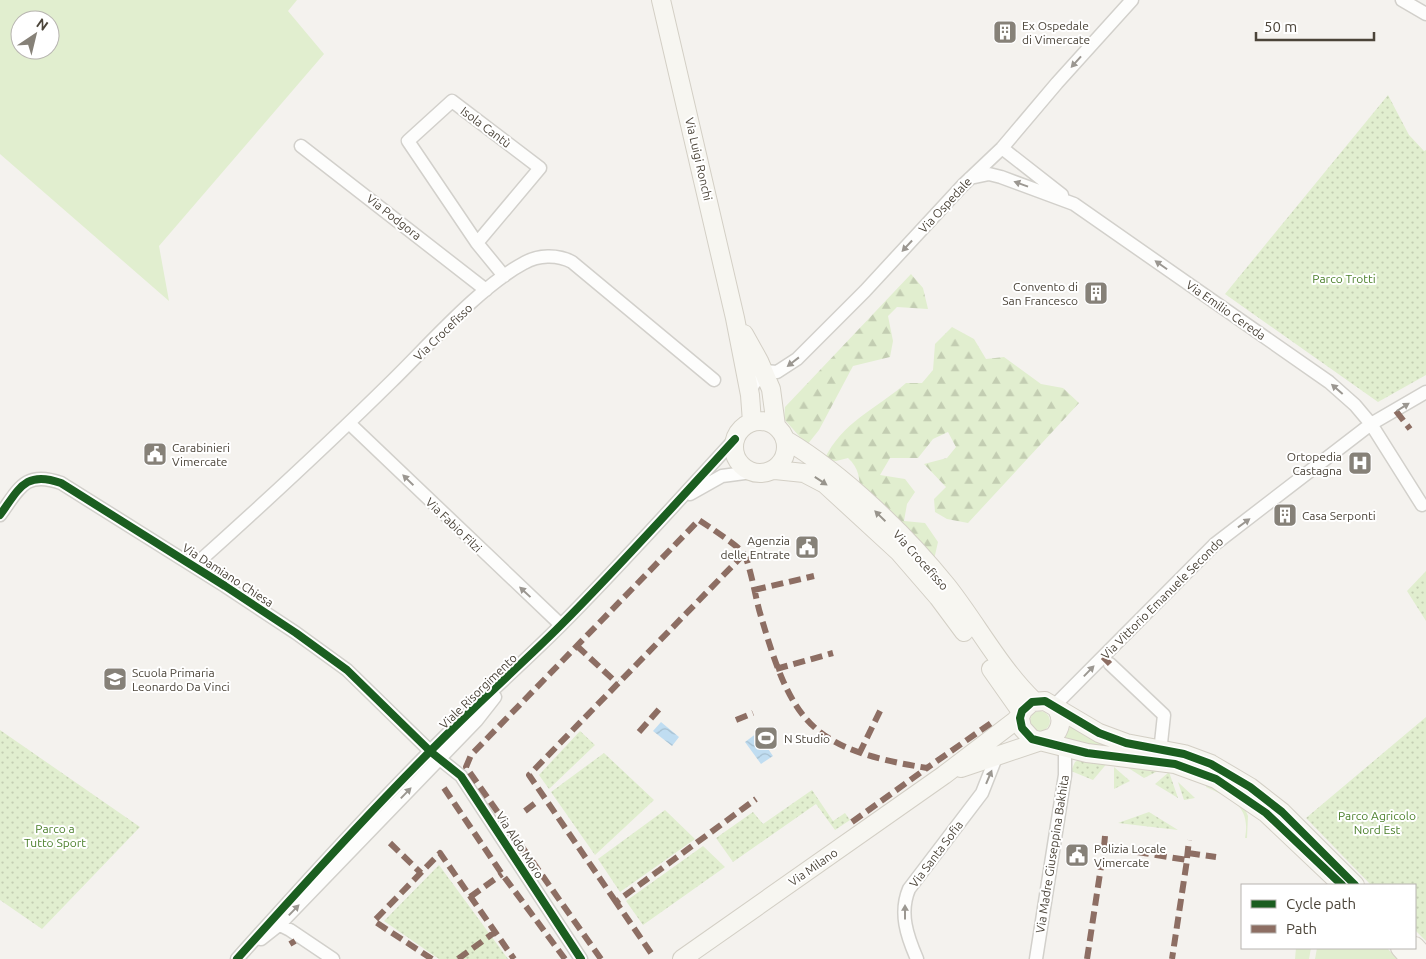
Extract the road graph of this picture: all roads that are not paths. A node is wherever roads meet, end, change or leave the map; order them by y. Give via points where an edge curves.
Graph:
1 (661, 0) edge
2 (1132, 0) edge
3 (1402, 0) edge
4 (1426, 14) edge
5 (301, 146) dead end
6 (1002, 148) junction
7 (970, 178) junction
8 (1074, 204) junction
9 (477, 243) junction
10 (504, 276) junction
11 (486, 290) junction
12 (735, 318) junction
13 (764, 371) junction
14 (714, 380) dead end
15 (1426, 392) edge
16 (750, 394) junction
17 (752, 422) junction
18 (349, 423) junction
19 (1371, 424) junction
20 (781, 433) junction
21 (735, 439) junction
22 (775, 470) junction
23 (752, 472) junction
24 (682, 499) junction
25 (1422, 506) dead end
26 (0, 515) edge
27 (194, 566) junction
28 (560, 625) junction
29 (1110, 664) dead end
30 (1028, 707) junction
31 (1056, 707) junction
32 (1042, 741) junction
33 (1161, 742) dead end
34 (1065, 748) junction
35 (435, 755) junction
36 (997, 755) junction
37 (944, 775) junction
38 (1341, 884) edge
39 (1354, 884) edge
40 (275, 923) junction
41 (1416, 947) edge
42 (1401, 949) edge
43 (240, 956) edge
44 (1426, 958) edge
45 (333, 959) edge
46 (581, 959) edge
47 (682, 959) edge
48 (916, 959) edge
49 (1036, 959) edge
50 (1410, 959) edge

1 - 12 street, Via Luigi Ronchi
2 -> 6 street, Via Ospedale
3 - 4 street
5 - 11 street, Via Podgora
6 - 7 street, Via Ospedale
6 - 8 street, Via Emilio Cereda
8 -> 7 street, Via Emilio Cereda via 1001,177 989,174
7 -> 13 street, Via Ospedale via 798,359 778,372
19 -> 8 street, Via Emilio Cereda via 1329,382
9 - 9 street, Isola Cantù via 540,168 452,101 408,141
9 - 10 street, Isola Cantù
10 - 11 street, Via Crocefisso
10 - 14 street, Via Crocefisso via 531,259 566,259
11 - 18 street, Via Crocefisso
12 - 13 street, Via Luigi Ronchi
12 - 16 street, Via Luigi Ronchi
13 - 16 street
13 - 20 street, Via Luigi Ronchi
19 -> 15 street, Via Vittorio Emanuele Secondo
16 - 17 street, Via Luigi Ronchi
17 - 20 street via 761,421
17 - 21 street
18 - 27 street, Via Crocefisso
28 -> 18 street, Via Fabio Filzi
19 - 25 street
31 -> 19 street, Via Vittorio Emanuele Secondo via 1215,544
20 - 22 street via 785,457
30 -> 20 street, Via Crocefisso via 948,587 912,547 836,476
21 - 23 street via 735,455
21 - 24 street, Viale Risorgimento
22 - 23 street via 759,474
22 -> 30 street, Via Crocefisso via 804,473 825,484 899,552
23 - 24 street, Viale Risorgimento via 722,476
24 - 28 street, Viale Risorgimento
26 - 27 street, Via Damiano Chiesa via 19,490 32,479 43,477 61,483
27 - 35 street, Via Damiano Chiesa via 347,670
28 - 35 street, Viale Risorgimento via 475,707
29 - 33 street, Via Vittorio Emanuele Secondo via 1164,715
30 - 31 street via 1045,701
30 - 32 street via 1020,721 1023,731 1030,738
30 - 37 street, Via Milano via 1015,721
31 - 32 street via 1061,719 1058,731
31 - 39 street via 1098,733 1138,747 1195,758 1250,787 1282,812
32 - 34 street
32 - 36 street, Via Milano
34 - 38 street via 1191,768 1216,779 1260,808
34 - 49 street, Via Madre Giuseppina Bakhita via 1065,775
35 - 40 street, Viale Risorgimento
35 - 46 street, Via Aldo Moro via 461,776
36 - 37 street, Via Milano
48 -> 36 street, Via Santa Sofia via 905,927 905,900 909,889 982,793
37 - 47 street, Via Milano
40 - 43 street, Viale Risorgimento
40 - 45 street
41 - 44 street
42 - 50 street

